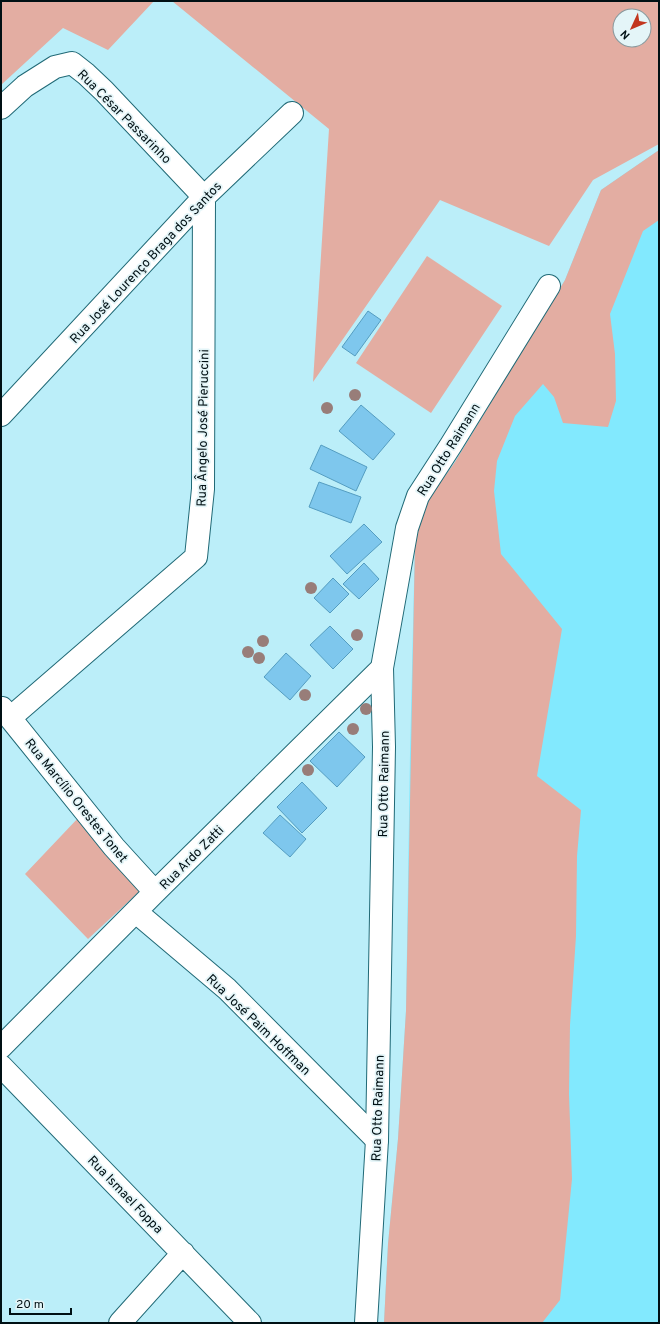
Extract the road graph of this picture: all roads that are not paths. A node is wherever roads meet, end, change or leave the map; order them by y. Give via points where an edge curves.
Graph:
1 (1, 108) edge
2 (292, 113) dead end
3 (204, 197) junction
4 (549, 286) dead end
5 (1, 415) edge
6 (382, 668) junction
7 (6, 713) edge
8 (155, 892) junction
9 (136, 912) junction
10 (1, 1047) edge
11 (1, 1066) edge
12 (377, 1140) junction
13 (183, 1253) junction
14 (119, 1323) edge
15 (250, 1323) edge
16 (366, 1323) edge

1 - 3 street, Rua César Passarinho via 25,86 55,67 72,63 104,91
2 - 3 street, Rua José Lourenço Braga dos Santos
3 - 5 street, Rua José Lourenço Braga dos Santos
3 - 7 street, Rua Ângelo José Pieruccini via 204,489 196,557
4 - 6 street, Rua Otto Raimann via 418,496 407,528
6 - 8 street, Rua Ardo Zatti
6 - 12 street, Rua Otto Raimann via 384,747
7 - 8 street, Rua Marcílio Orestes Tonet via 114,847
8 - 9 street, Rua Ardo Zatti
9 - 10 street, Rua Ardo Zatti
9 - 12 street, Rua José Paim Hoffman via 227,989
11 - 13 street, Rua Ismael Foppa
12 - 16 street, Rua Otto Raimann
13 - 14 street
13 - 15 street, Rua Ismael Foppa

